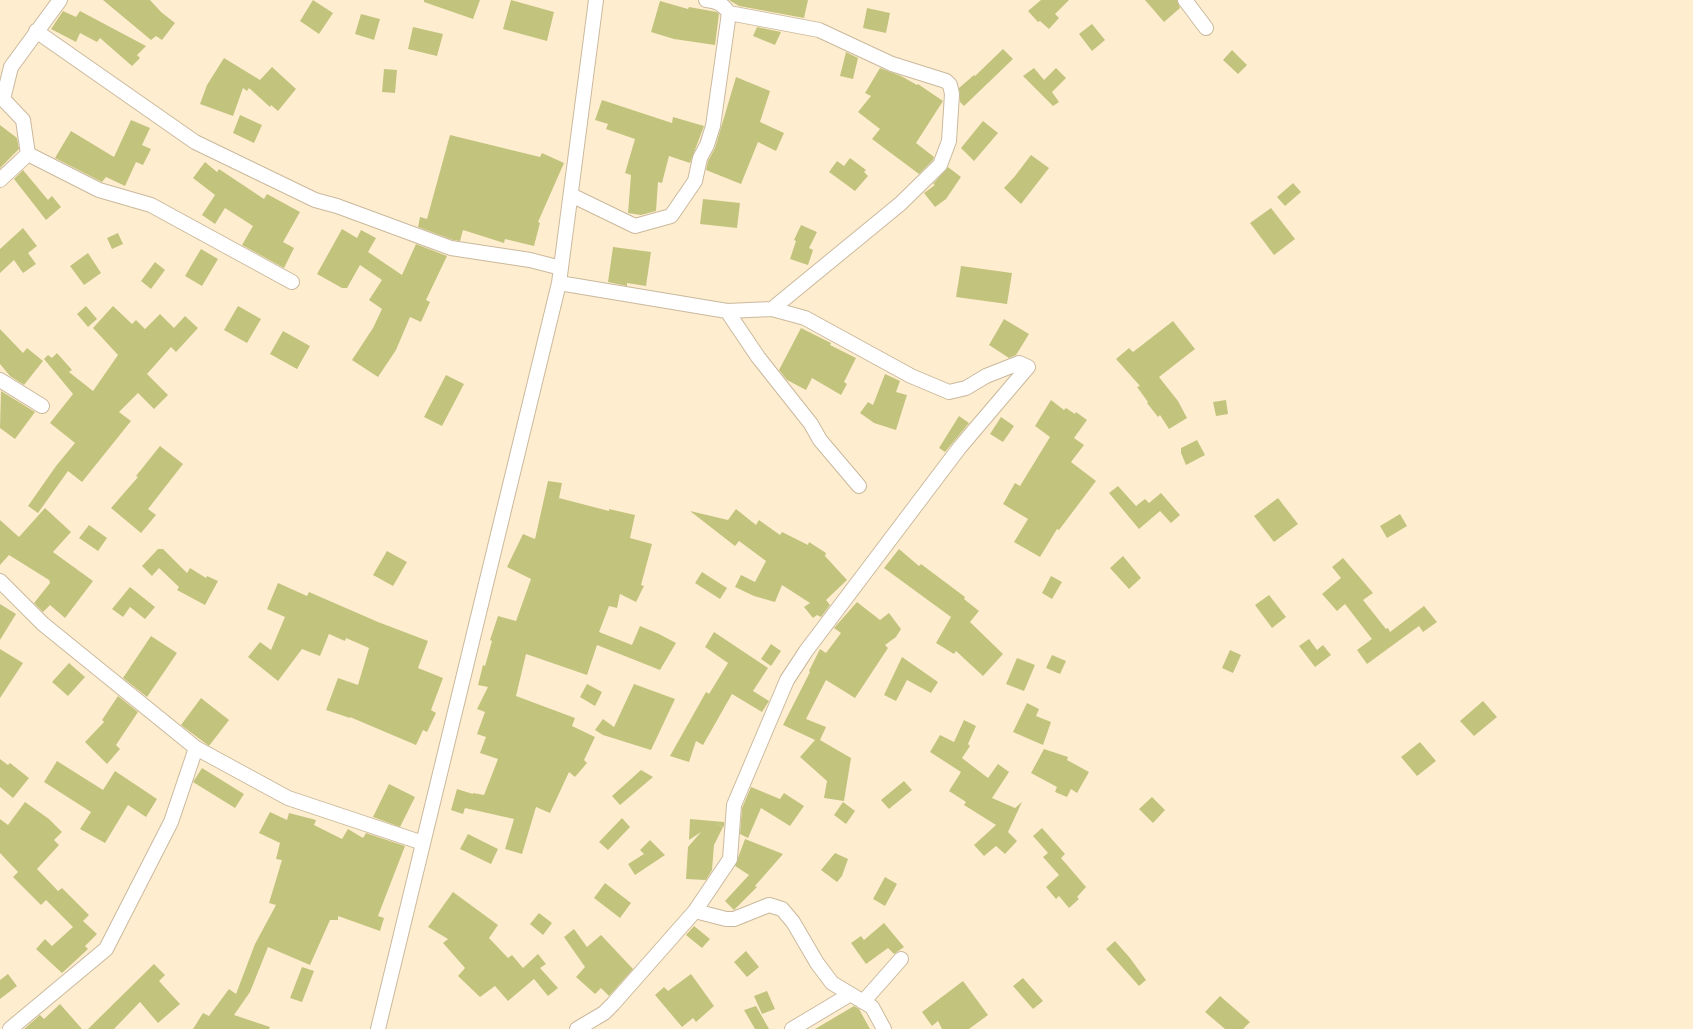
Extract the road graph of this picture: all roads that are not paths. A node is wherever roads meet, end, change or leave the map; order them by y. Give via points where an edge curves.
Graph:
1 (60, 0) edge
2 (596, 0) edge
3 (706, 0) edge
4 (1186, 0) edge
5 (727, 7) edge
6 (1206, 28) dead end
7 (36, 31) junction
8 (28, 154) junction
9 (0, 180) edge
10 (571, 194) junction
11 (561, 268) junction
12 (292, 282) dead end
13 (559, 283) junction
14 (772, 309) junction
15 (727, 311) junction
16 (0, 380) edge
17 (42, 406) dead end
18 (859, 486) dead end
19 (0, 582) edge
20 (196, 748) junction
21 (423, 843) junction
22 (695, 911) junction
23 (901, 959) dead end
24 (850, 995) junction
25 (863, 1002) junction
26 (595, 1025) edge
27 (10, 1029) edge
28 (378, 1029) edge
29 (577, 1029) edge
30 (792, 1029) edge
31 (884, 1029) edge

1 - 7 street
2 - 10 street
3 - 5 street
4 - 6 street
5 - 10 street via 713,126 700,158 695,181 671,216 635,226
5 - 14 street via 819,30 892,64 946,81 952,94 949,141 940,165 900,204
7 - 8 street via 11,67 3,99 23,120
7 - 11 street via 195,142 315,200 451,248 530,260
8 - 9 street
8 - 12 street via 99,190 151,205
10 - 11 street
11 - 13 street
13 - 15 street
13 - 21 street
14 - 15 street
14 - 22 street via 805,318 910,376 949,392 966,388 986,376 1019,363 1028,367 960,448 806,651 787,680 734,805 730,859
15 - 18 street via 758,357 811,424 820,440
16 - 17 street
19 - 20 street via 43,624
20 - 21 street via 288,798
20 - 27 street via 171,822 106,949
21 - 28 street
22 - 24 street via 734,919 769,905 782,909 793,922 816,963 832,983
22 - 26 street
23 - 25 street
24 - 25 street
24 - 30 street
25 - 31 street via 872,1007
26 - 29 street

